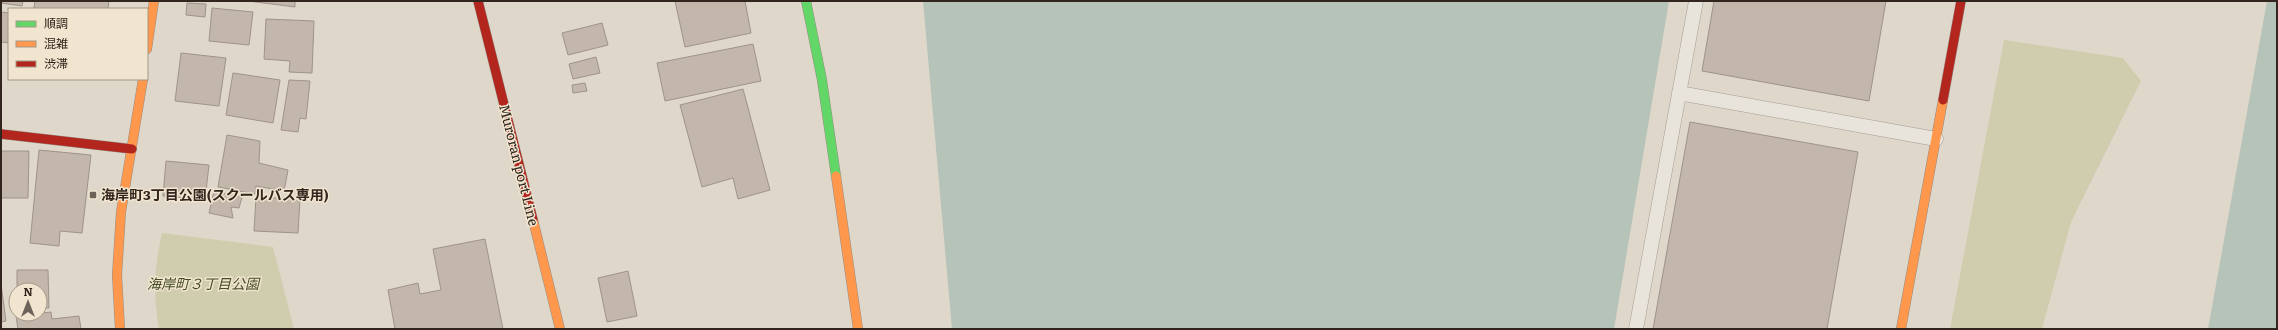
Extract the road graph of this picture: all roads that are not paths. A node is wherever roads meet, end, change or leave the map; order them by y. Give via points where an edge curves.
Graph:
1 (154, 1) edge
2 (478, 1) edge
3 (806, 1) edge
4 (1696, 1) edge
5 (1961, 1) edge
6 (148, 42) edge
7 (142, 80) edge
8 (1679, 93) junction
9 (1, 134) edge
10 (1936, 139) junction
11 (132, 149) junction
12 (120, 329) edge
13 (560, 329) edge
14 (858, 329) edge
15 (1636, 329) edge
16 (1902, 329) edge

1 - 6 street
2 - 13 street, Muroran port Line
3 - 14 street via 822,80
4 - 8 lane
5 - 10 street
7 - 11 street
8 - 10 lane
8 - 15 lane
9 - 11 street
10 - 16 street
11 - 12 street via 121,212 117,275

